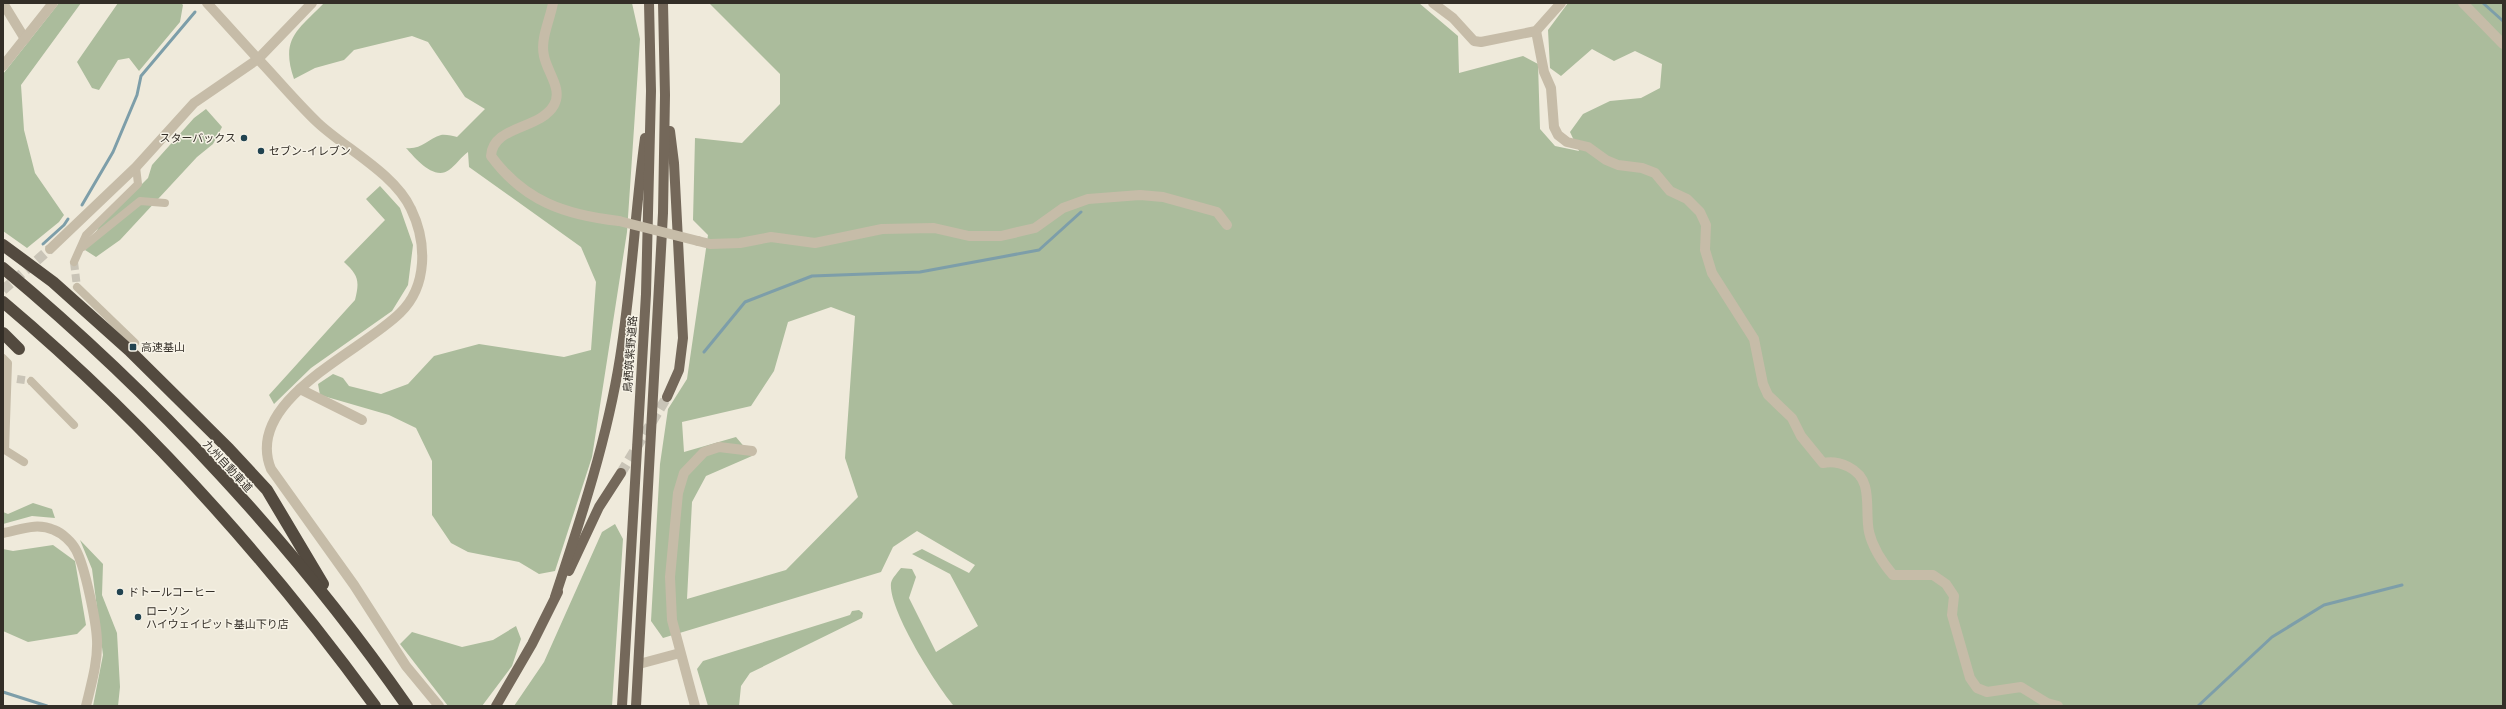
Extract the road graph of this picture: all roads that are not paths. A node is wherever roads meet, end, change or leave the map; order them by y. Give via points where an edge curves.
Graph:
1 (3, 3) edge
2 (53, 3) edge
3 (207, 3) edge
4 (312, 3) edge
5 (553, 3) edge
6 (649, 3) edge
7 (663, 3) edge
8 (1433, 3) edge
9 (1561, 3) edge
10 (2463, 3) edge
11 (1536, 31) junction
12 (25, 39) junction
13 (2503, 44) edge
14 (258, 59) junction
15 (3, 66) edge
16 (651, 91) junction
17 (665, 96) junction
18 (136, 167) junction
19 (166, 203) dead end
20 (1227, 225) dead end
21 (3, 245) edge
22 (50, 249) tunnel mouth
23 (79, 250) junction
24 (74, 262) tunnel mouth
25 (3, 268) edge
26 (77, 287) tunnel mouth
27 (3, 302) edge
28 (3, 334) edge
29 (135, 342) dead end
30 (19, 349) dead end
31 (3, 358) edge
32 (8, 378) junction
33 (17, 380) tunnel mouth
34 (31, 381) tunnel mouth
35 (300, 389) junction
36 (667, 396) tunnel mouth
37 (362, 420) dead end
38 (74, 425) dead end
39 (752, 451) dead end
40 (24, 462) dead end
41 (621, 473) tunnel mouth
42 (3, 534) edge
43 (555, 597) junction
44 (346, 623) junction
45 (680, 653) junction
46 (638, 664) junction
47 (86, 706) edge
48 (375, 706) edge
49 (407, 706) edge
50 (438, 706) edge
51 (496, 706) edge
52 (622, 706) edge
53 (636, 706) edge
54 (695, 706) edge
55 (2058, 706) edge

1 - 12 street
2 - 12 street
3 - 14 street
4 - 14 street
5 - 20 street, bridge via 543,41 543,56 556,89 554,106 529,125 498,140 492,147 491,156 516,185 544,204 561,210 619,220 710,244 740,243 771,237 815,243 882,228 934,228 968,236 1001,236 1035,228 1063,208 1088,199 1140,195 1163,197 1217,212
6 - 16 main road, 鳥栖筑紫野道路
7 - 17 main road
8 - 11 street via 1453,18 1474,41
9 - 11 street
10 - 13 street
11 - 55 street via 1544,72 1551,88 1554,127 1558,135 1567,142 1588,147 1618,166 1642,168 1655,173 1670,191 1687,199 1700,212 1706,225 1705,250 1712,273 1754,339 1763,384 1768,395 1792,418 1801,436 1823,463 1832,461 1849,466 1865,485 1869,532 1881,561 1893,575 1933,575 1946,584 1954,596 1952,615 1970,678 1977,688 1987,692 2021,687 2047,703
12 - 15 street
14 - 18 street via 194,103
14 - 35 street via 318,123 394,184 411,208 419,230 423,256 418,287 401,313
16 - 43 main road via 641,167 633,268 620,359 594,480
16 - 52 main road, 鳥栖筑紫野道路 via 646,294
17 - 36 main road via 674,163 683,338 679,370
17 - 46 main road via 663,213
18 - 22 street
18 - 23 street via 138,184 86,235
19 - 23 street via 140,201
21 - 44 highway via 53,282 129,350 267,490
23 - 24 street
25 - 44 highway, 九州自動車道 via 130,382 272,532
26 - 29 street
27 - 48 highway via 74,363 173,463 247,544
28 - 30 highway
31 - 32 street via 8,362
32 - 33 street
32 - 40 street via 5,450
34 - 38 street
35 - 37 street
35 - 50 street via 276,415 268,435 267,458 271,469 354,585 406,666
39 - 45 street via 719,447 704,452 684,473 678,493 670,577 672,620
41 - 43 main road via 600,507
42 - 47 street via 38,526 54,530 76,548 83,566 97,639 94,672
43 - 51 main road via 532,644
44 - 49 highway, 九州自動車道
45 - 46 street
45 - 54 street
46 - 53 main road

